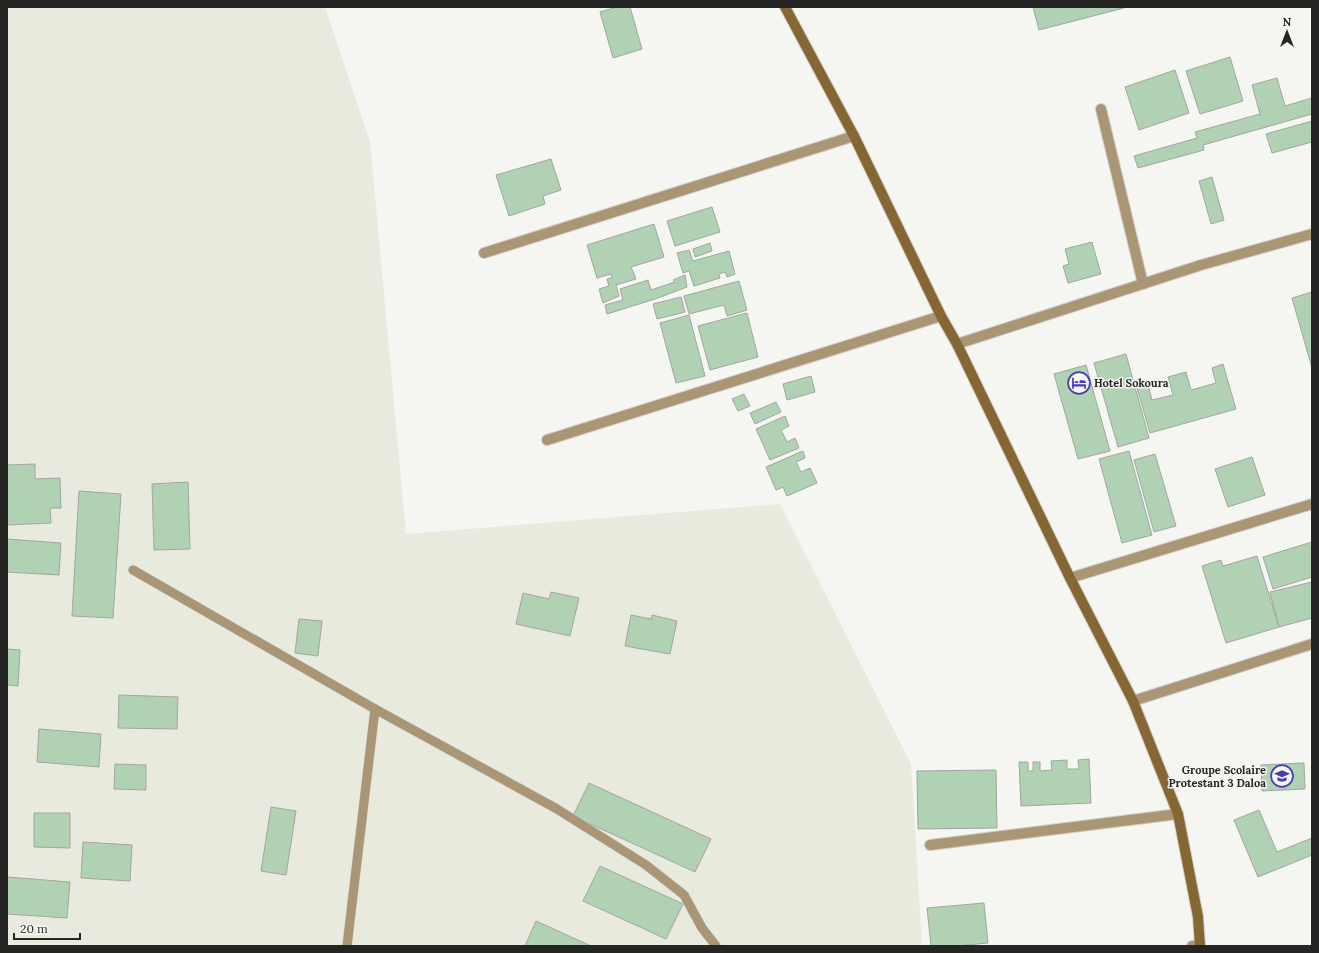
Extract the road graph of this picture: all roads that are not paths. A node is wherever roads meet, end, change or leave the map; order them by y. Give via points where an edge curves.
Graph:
1 (785, 7) edge
2 (1101, 109) dead end
3 (854, 136) junction
4 (1312, 234) edge
5 (484, 253) dead end
6 (1143, 284) junction
7 (940, 316) junction
8 (957, 344) junction
9 (547, 440) dead end
10 (1312, 504) edge
11 (133, 570) dead end
12 (1070, 578) junction
13 (1312, 644) edge
14 (1133, 701) junction
15 (374, 709) junction
16 (1178, 814) junction
17 (930, 845) dead end
18 (348, 946) edge
19 (716, 946) edge
20 (1198, 946) edge

1 - 3 street
2 - 6 street
3 - 5 street
3 - 7 street
4 - 6 street
6 - 8 street
7 - 8 street
7 - 9 street
8 - 12 street
10 - 12 street
11 - 15 lane
12 - 14 street
13 - 14 street
14 - 16 street
15 - 18 lane
15 - 19 lane via 557,809 646,865 684,895 702,928
16 - 17 street
16 - 20 street via 1198,917

